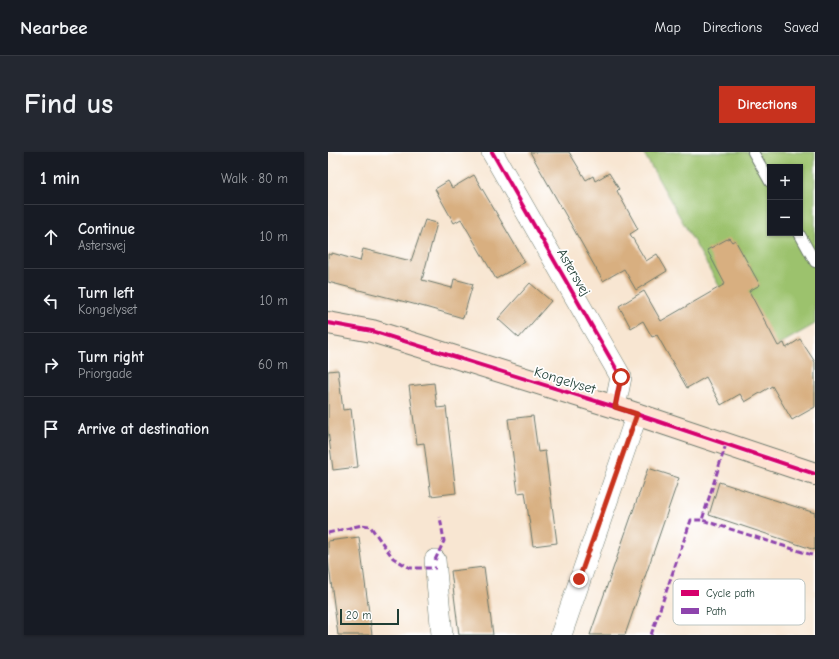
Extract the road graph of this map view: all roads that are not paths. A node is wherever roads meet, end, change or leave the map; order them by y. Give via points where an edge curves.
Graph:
1 (492, 152) edge
2 (753, 152) edge
3 (767, 177) edge
4 (801, 236) edge
5 (815, 262) edge
6 (328, 323) edge
7 (615, 407) junction
8 (637, 414) junction
9 (815, 474) edge
10 (435, 560) dead end
11 (442, 635) edge
12 (561, 635) edge

1 - 7 street, Astersvej via 621,377
2 - 3 lane
4 - 5 lane
6 - 7 street, Kongelyset via 372,331
7 - 8 street, Kongelyset
8 - 9 street, Kongelyset
8 - 12 street
10 - 11 street

